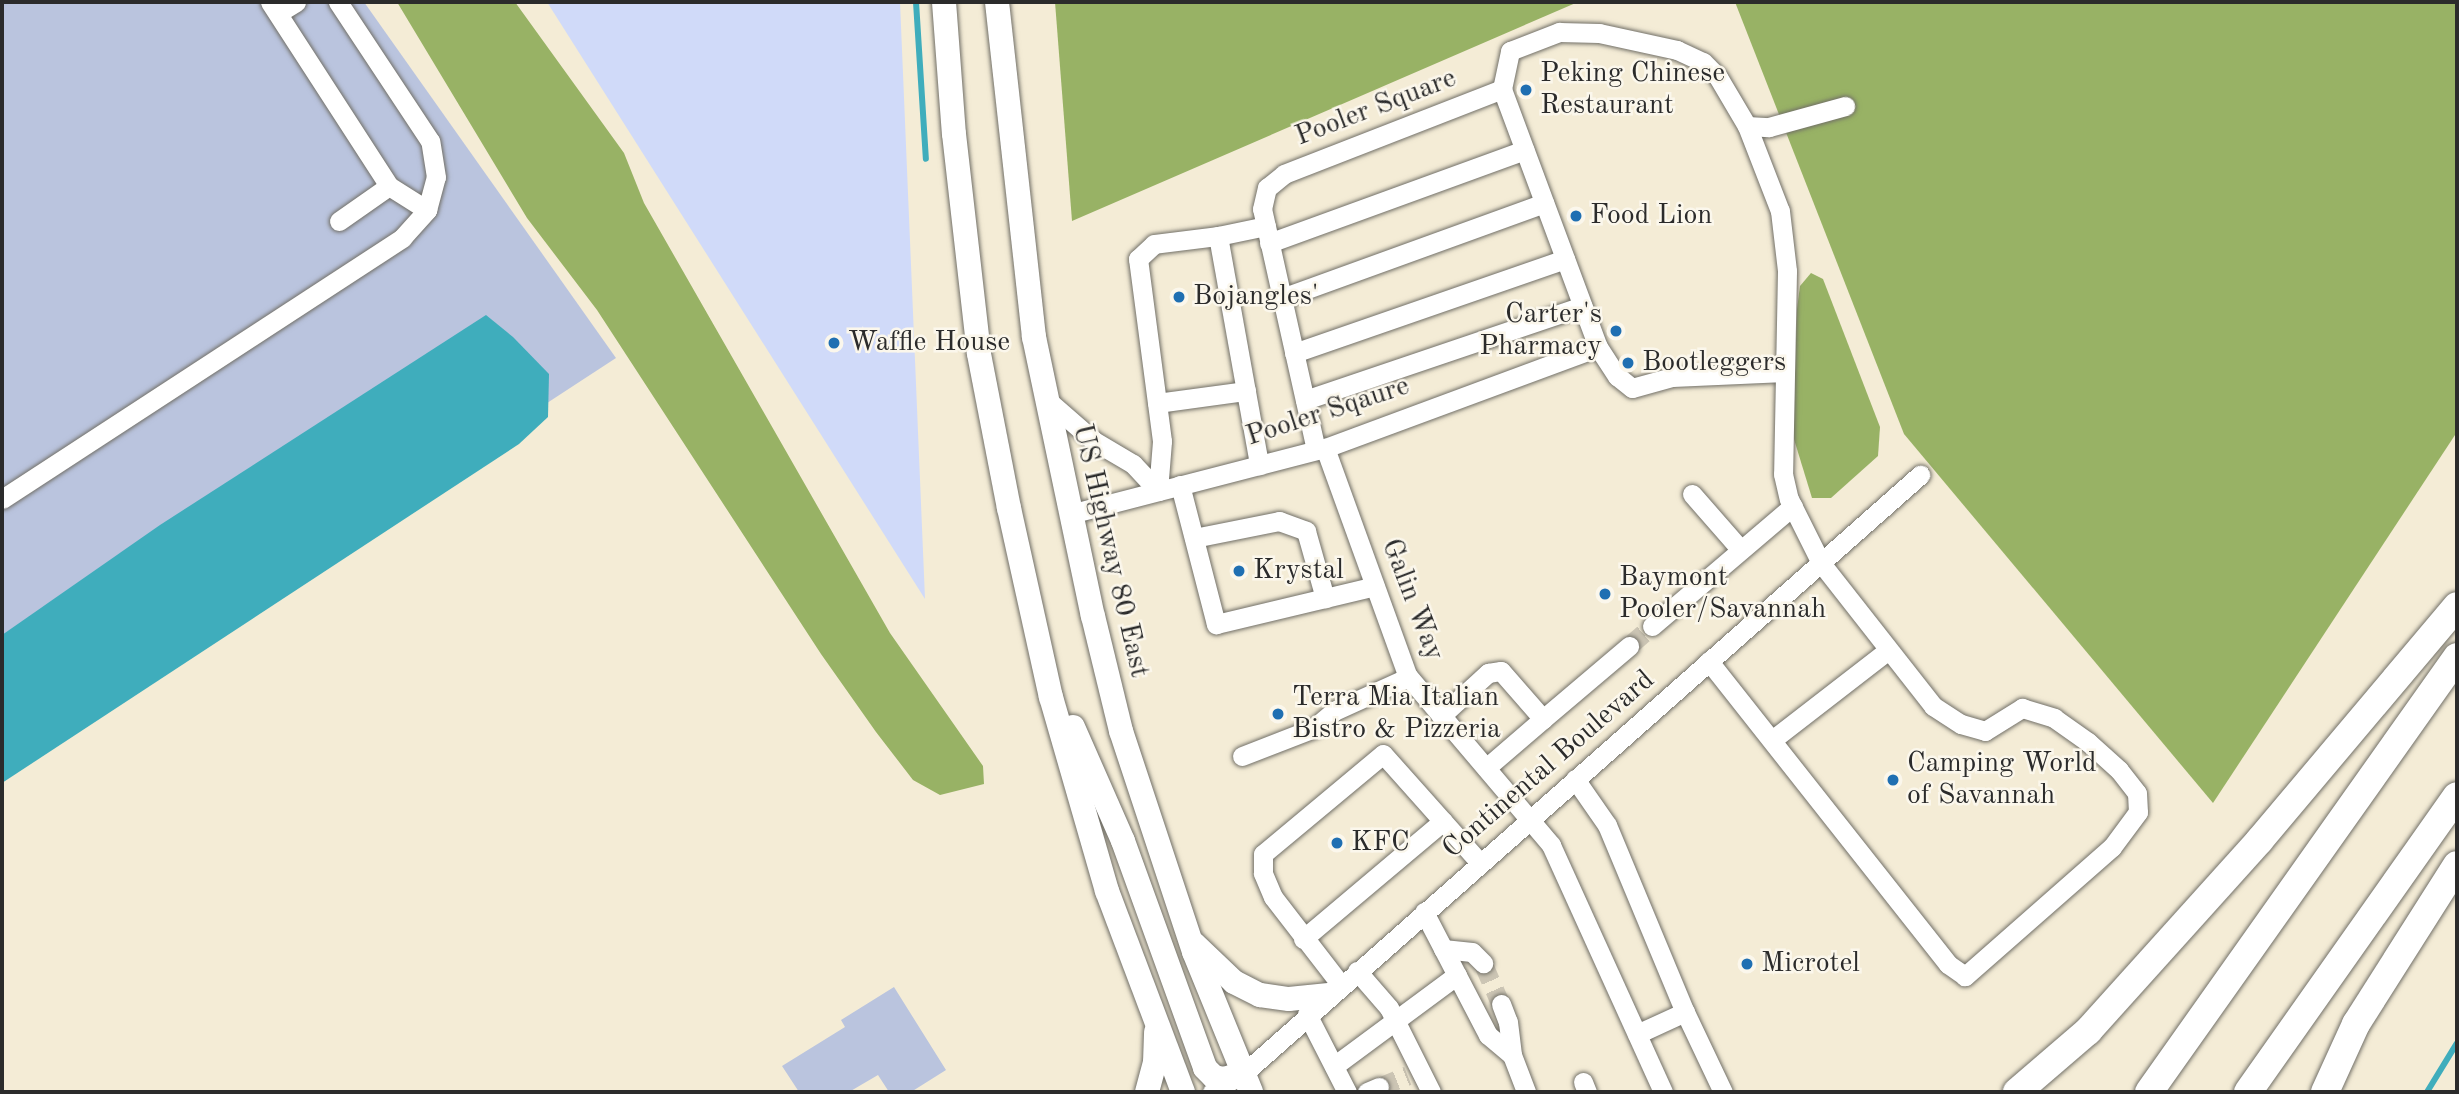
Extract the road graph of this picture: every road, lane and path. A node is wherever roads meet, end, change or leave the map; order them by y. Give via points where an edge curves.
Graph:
1 (296, 2) edge
2 (338, 2) edge
3 (944, 2) edge
4 (997, 2) edge
5 (274, 8) edge
6 (1503, 89) junction
7 (1845, 106) dead end
8 (1747, 126) junction
9 (1525, 150) junction
10 (389, 186) junction
11 (1545, 203) junction
12 (427, 210) junction
13 (340, 221) dead end
14 (1268, 235) junction
15 (1218, 236) junction
16 (1565, 259) junction
17 (1282, 298) junction
18 (1583, 306) junction
19 (1598, 347) junction
20 (1294, 353) junction
21 (1785, 372) junction
22 (1245, 391) junction
23 (1047, 400) junction
24 (1305, 400) junction
25 (1157, 403) junction
26 (1321, 449) junction
27 (1259, 465) junction
28 (1920, 475) dead end
29 (1180, 485) junction
30 (1158, 491) junction
31 (1692, 494) dead end
32 (2, 499) edge
33 (1793, 506) junction
34 (1070, 514) junction
35 (1194, 538) junction
36 (1741, 550) junction
37 (1821, 563) junction
38 (1375, 586) junction
39 (1325, 598) junction
40 (2457, 607) edge
41 (1652, 626) tunnel mouth
42 (1629, 646) tunnel mouth
43 (1887, 651) junction
44 (1041, 653) junction
45 (2457, 657) edge
46 (1709, 661) junction
47 (1409, 677) junction
48 (1441, 716) junction
49 (1543, 719) junction
50 (1772, 740) junction
51 (1242, 756) dead end
52 (1486, 768) junction
53 (1575, 779) junction
54 (2457, 796) edge
55 (1530, 819) junction
56 (1443, 821) junction
57 (1480, 863) junction
58 (2457, 865) edge
59 (1424, 912) junction
60 (1303, 939) junction
61 (1190, 941) junction
62 (1443, 949) junction
63 (1483, 963) tunnel mouth
64 (1357, 971) junction
65 (1457, 975) junction
66 (1335, 990) junction
67 (1501, 1004) tunnel mouth
68 (1685, 1012) junction
69 (1307, 1014) junction
70 (1156, 1020) junction
71 (1396, 1023) junction
72 (1637, 1034) junction
73 (1512, 1055) junction
74 (1334, 1066) junction
75 (1241, 1086) edge
76 (1147, 1092) edge
77 (1183, 1092) edge
78 (1212, 1092) edge
79 (1347, 1092) edge
80 (1430, 1092) edge
81 (1526, 1092) edge
82 (1663, 1092) edge
83 (1723, 1092) edge
84 (2017, 1092) edge
85 (2149, 1092) edge
86 (2248, 1092) edge
87 (2325, 1092) edge

1 - 5 street
2 - 12 street via 430,141 436,177
3 - 44 main road via 979,355
4 - 23 main road, US Highway 80 East via 1034,337
5 - 10 street
6 - 8 street via 1510,51 1559,32 1599,33 1677,50 1703,62 1718,77
6 - 9 street, Pooler Square
6 - 14 street, Pooler Square via 1284,174 1267,188 1262,209
7 - 8 street via 1769,127
8 - 21 street via 1780,211 1787,271
9 - 11 street, Pooler Square
9 - 14 street
10 - 12 street
10 - 13 street
11 - 16 street, Pooler Square
11 - 17 street
12 - 32 street via 402,238
14 - 15 street
14 - 17 street, Pooler Square
15 - 22 street
15 - 25 street via 1154,244 1138,259
16 - 18 street, Pooler Square
16 - 20 street
17 - 20 street, Pooler Square
18 - 19 street, Pooler Square
18 - 24 street
19 - 21 street, Pooler Square via 1617,376 1632,388 1672,377
19 - 26 street, Pooler Sqaure
20 - 24 street, Pooler Square
21 - 33 street via 1783,474
22 - 25 street
22 - 27 street
23 - 30 street via 1094,441 1133,464
23 - 34 main road, US Highway 80 East
24 - 26 street, Pooler Square
25 - 30 street via 1163,441
26 - 27 street, Pooler Sqaure
26 - 38 street, Galin Way
27 - 29 street, Pooler Sqaure
28 - 37 street, Continental Boulevard
29 - 30 street, Pooler Sqaure
29 - 35 street
30 - 34 street, Pooler Sqaure
31 - 36 street
33 - 36 street
33 - 37 street
34 - 61 main road, US Highway 80 East via 1121,731
35 - 39 street via 1279,521 1306,531
35 - 39 street via 1216,624
36 - 41 street
37 - 43 street
37 - 46 street, Continental Boulevard
38 - 39 street
38 - 47 street, Galin Way
40 - 84 highway via 2259,841 2097,1021
42 - 49 street
43 - 50 street
43 - 50 street via 1933,706 1954,720 1985,731 2022,708 2054,718 2088,742 2137,793 2138,812 2112,847 1965,976 1948,964
44 - 70 main road via 1107,891
44 - 75 main road via 1123,841 1205,1068 1213,1077
45 - 85 highway
46 - 50 street
46 - 53 street, Continental Boulevard
47 - 48 street, Galin Way
47 - 51 street via 1334,711 1314,728
48 - 49 street via 1488,673 1501,671
48 - 52 street, Galin Way
49 - 52 street
52 - 55 street, Galin Way
53 - 55 street, Continental Boulevard
53 - 68 street via 1607,825
54 - 86 highway
55 - 57 street, Continental Boulevard
55 - 72 street, Galin Way via 1551,845
56 - 57 street
56 - 60 street
56 - 60 street via 1383,754 1263,854 1263,873 1272,897
57 - 59 street, Continental Boulevard
58 - 87 highway via 2356,1024
59 - 62 street
59 - 64 street, Continental Boulevard
60 - 66 street
61 - 66 main road via 1234,982 1260,995 1289,999
61 - 75 main road, US Highway 80 East
62 - 63 street via 1472,952
62 - 65 street
64 - 66 street, Continental Boulevard
64 - 71 street
65 - 71 street
65 - 73 street via 1488,1035
66 - 69 street, Continental Boulevard
67 - 73 street
68 - 72 street
68 - 83 street
69 - 74 street
69 - 75 street, Continental Boulevard
70 - 76 main road via 1155,1063
70 - 77 main road
71 - 74 street
71 - 80 street via 1413,1072
72 - 82 street, Galin Way
73 - 81 street
74 - 79 street
75 - 78 street, Continental Boulevard

